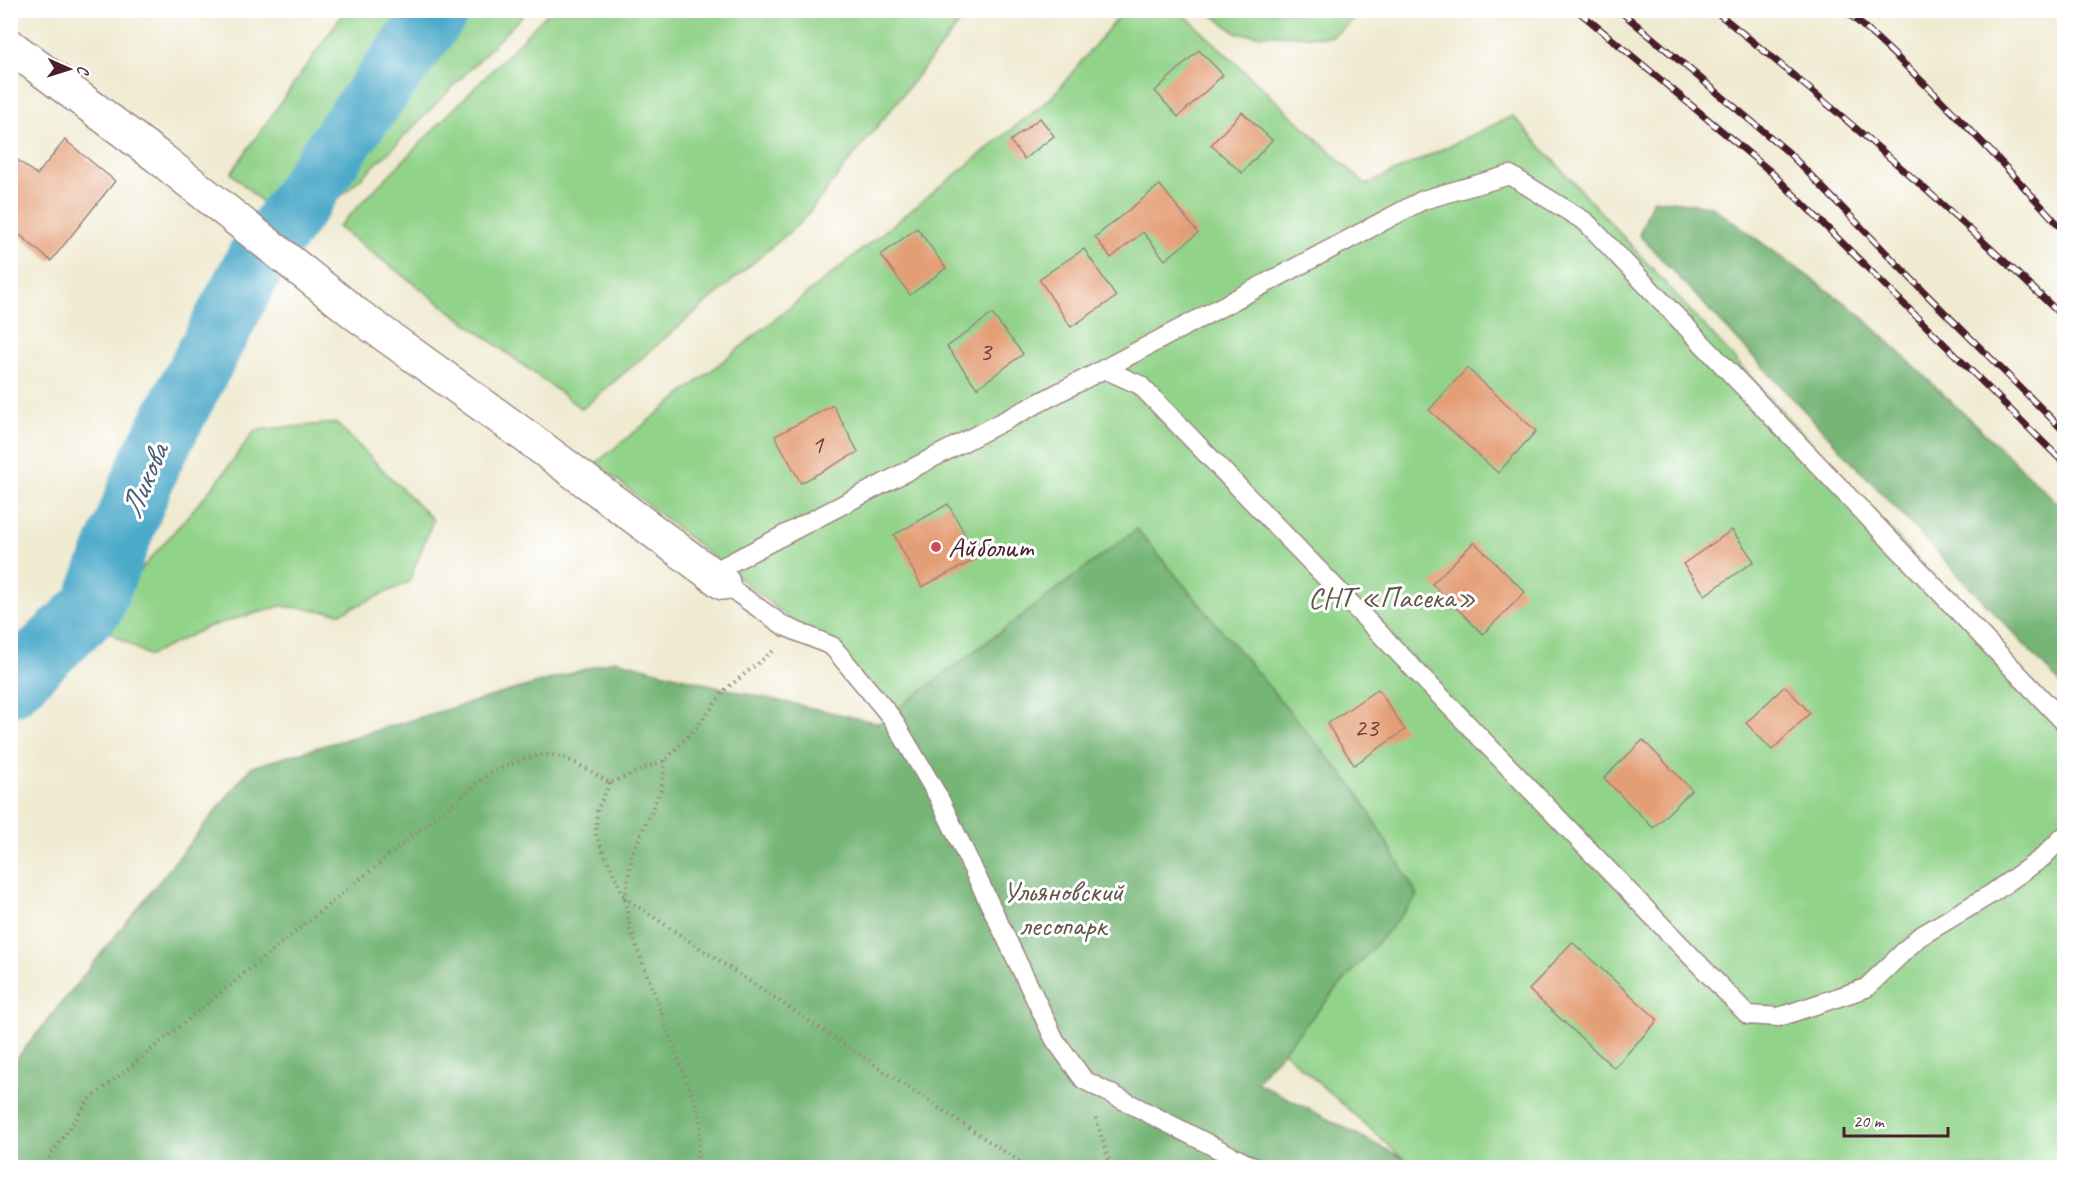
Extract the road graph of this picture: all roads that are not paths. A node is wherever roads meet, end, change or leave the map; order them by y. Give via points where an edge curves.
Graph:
1 (10, 46) edge
2 (1104, 369) junction
3 (716, 579) junction
4 (2064, 722) edge
5 (2064, 836) edge
6 (1255, 1167) edge

1 - 3 street via 157,156 356,314
2 - 3 lane
2 - 4 lane via 1423,200 1510,175 1586,222
2 - 5 lane via 1140,385 1748,1016 1779,1017 1866,988 1919,938 2043,858
3 - 6 lane via 784,626 832,646 892,718 938,796 1055,1040 1084,1080

